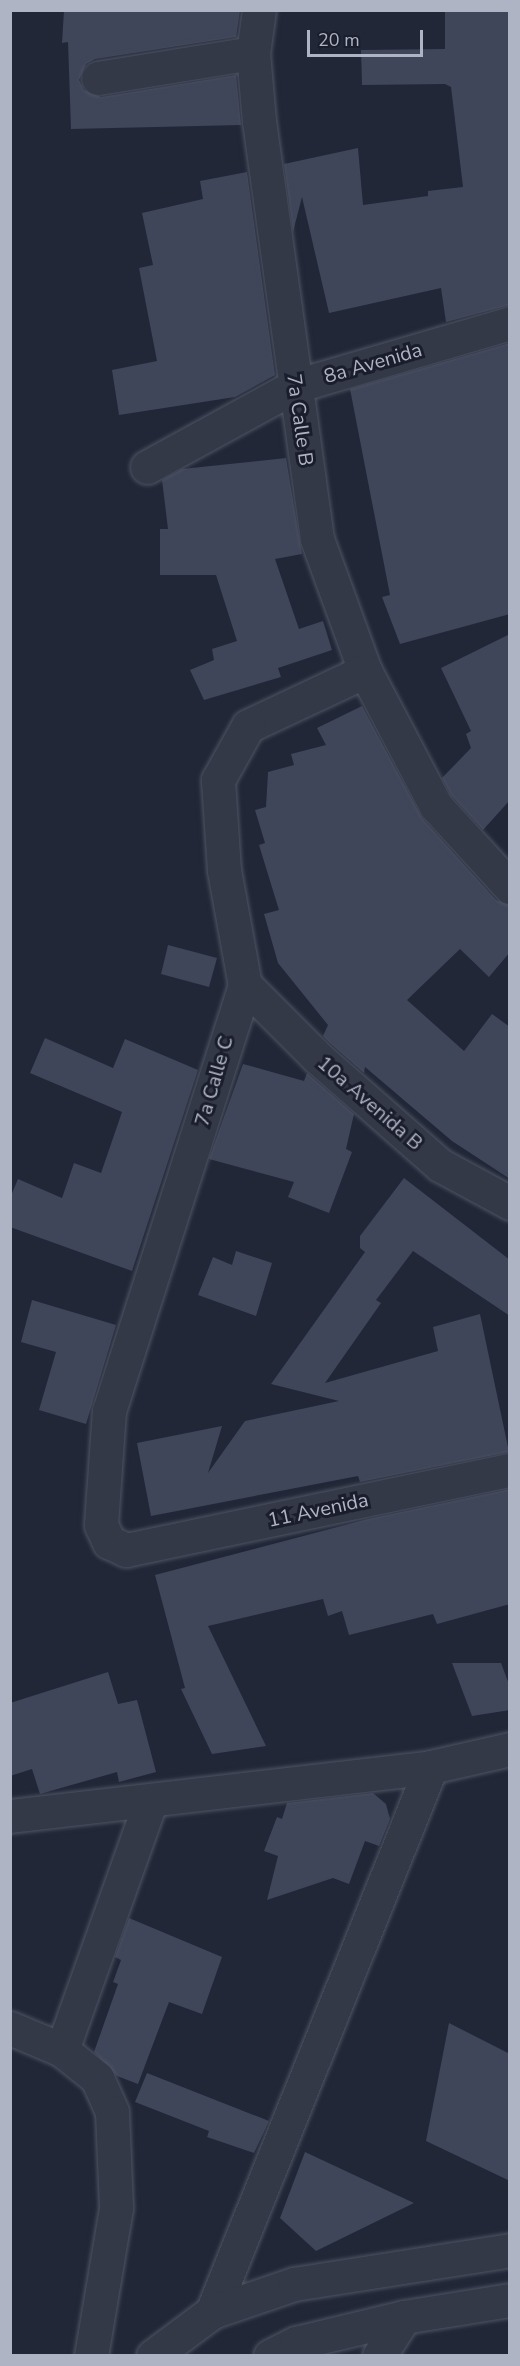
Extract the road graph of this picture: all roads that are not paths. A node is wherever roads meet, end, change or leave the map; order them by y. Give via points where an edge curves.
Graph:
1 (259, 10) edge
2 (253, 53) junction
3 (98, 78) dead end
4 (510, 323) edge
5 (295, 386) junction
6 (147, 466) dead end
7 (366, 671) junction
8 (510, 887) edge
9 (244, 985) junction
10 (510, 1203) edge
11 (510, 1470) edge
12 (126, 1550) joint
13 (510, 1749) edge
14 (431, 1767) junction
15 (150, 1803) junction
16 (10, 1816) edge
17 (10, 2028) edge
18 (62, 2050) junction
19 (510, 2250) edge
20 (510, 2300) edge
21 (212, 2312) junction
22 (404, 2317) junction
23 (92, 2355) edge
24 (153, 2355) edge
25 (270, 2355) edge
26 (379, 2355) edge

1 - 2 street, 7a Calle B
2 - 3 street
2 - 5 street, 7a Calle B
4 - 5 street, 8a Avenida
5 - 6 street, 8a Avenida
5 - 7 street, 7a Calle B via 317,538
7 - 8 street, 7a Calle B via 436,806
7 - 9 street, 7a Calle C via 248,726 218,780 224,870
9 - 10 street, 10a Avenida B via 317,1057 440,1165
9 - 12 street, 7a Calle C via 109,1410 101,1525 110,1542
11 - 12 street, 11 Avenida
13 - 14 street
14 - 15 street
14 - 21 street
15 - 16 street
15 - 18 street
17 - 18 street
18 - 23 street via 97,2078 112,2112 116,2208
19 - 21 street via 294,2284
20 - 22 street
21 - 24 street
22 - 25 street via 296,2343
22 - 26 street

